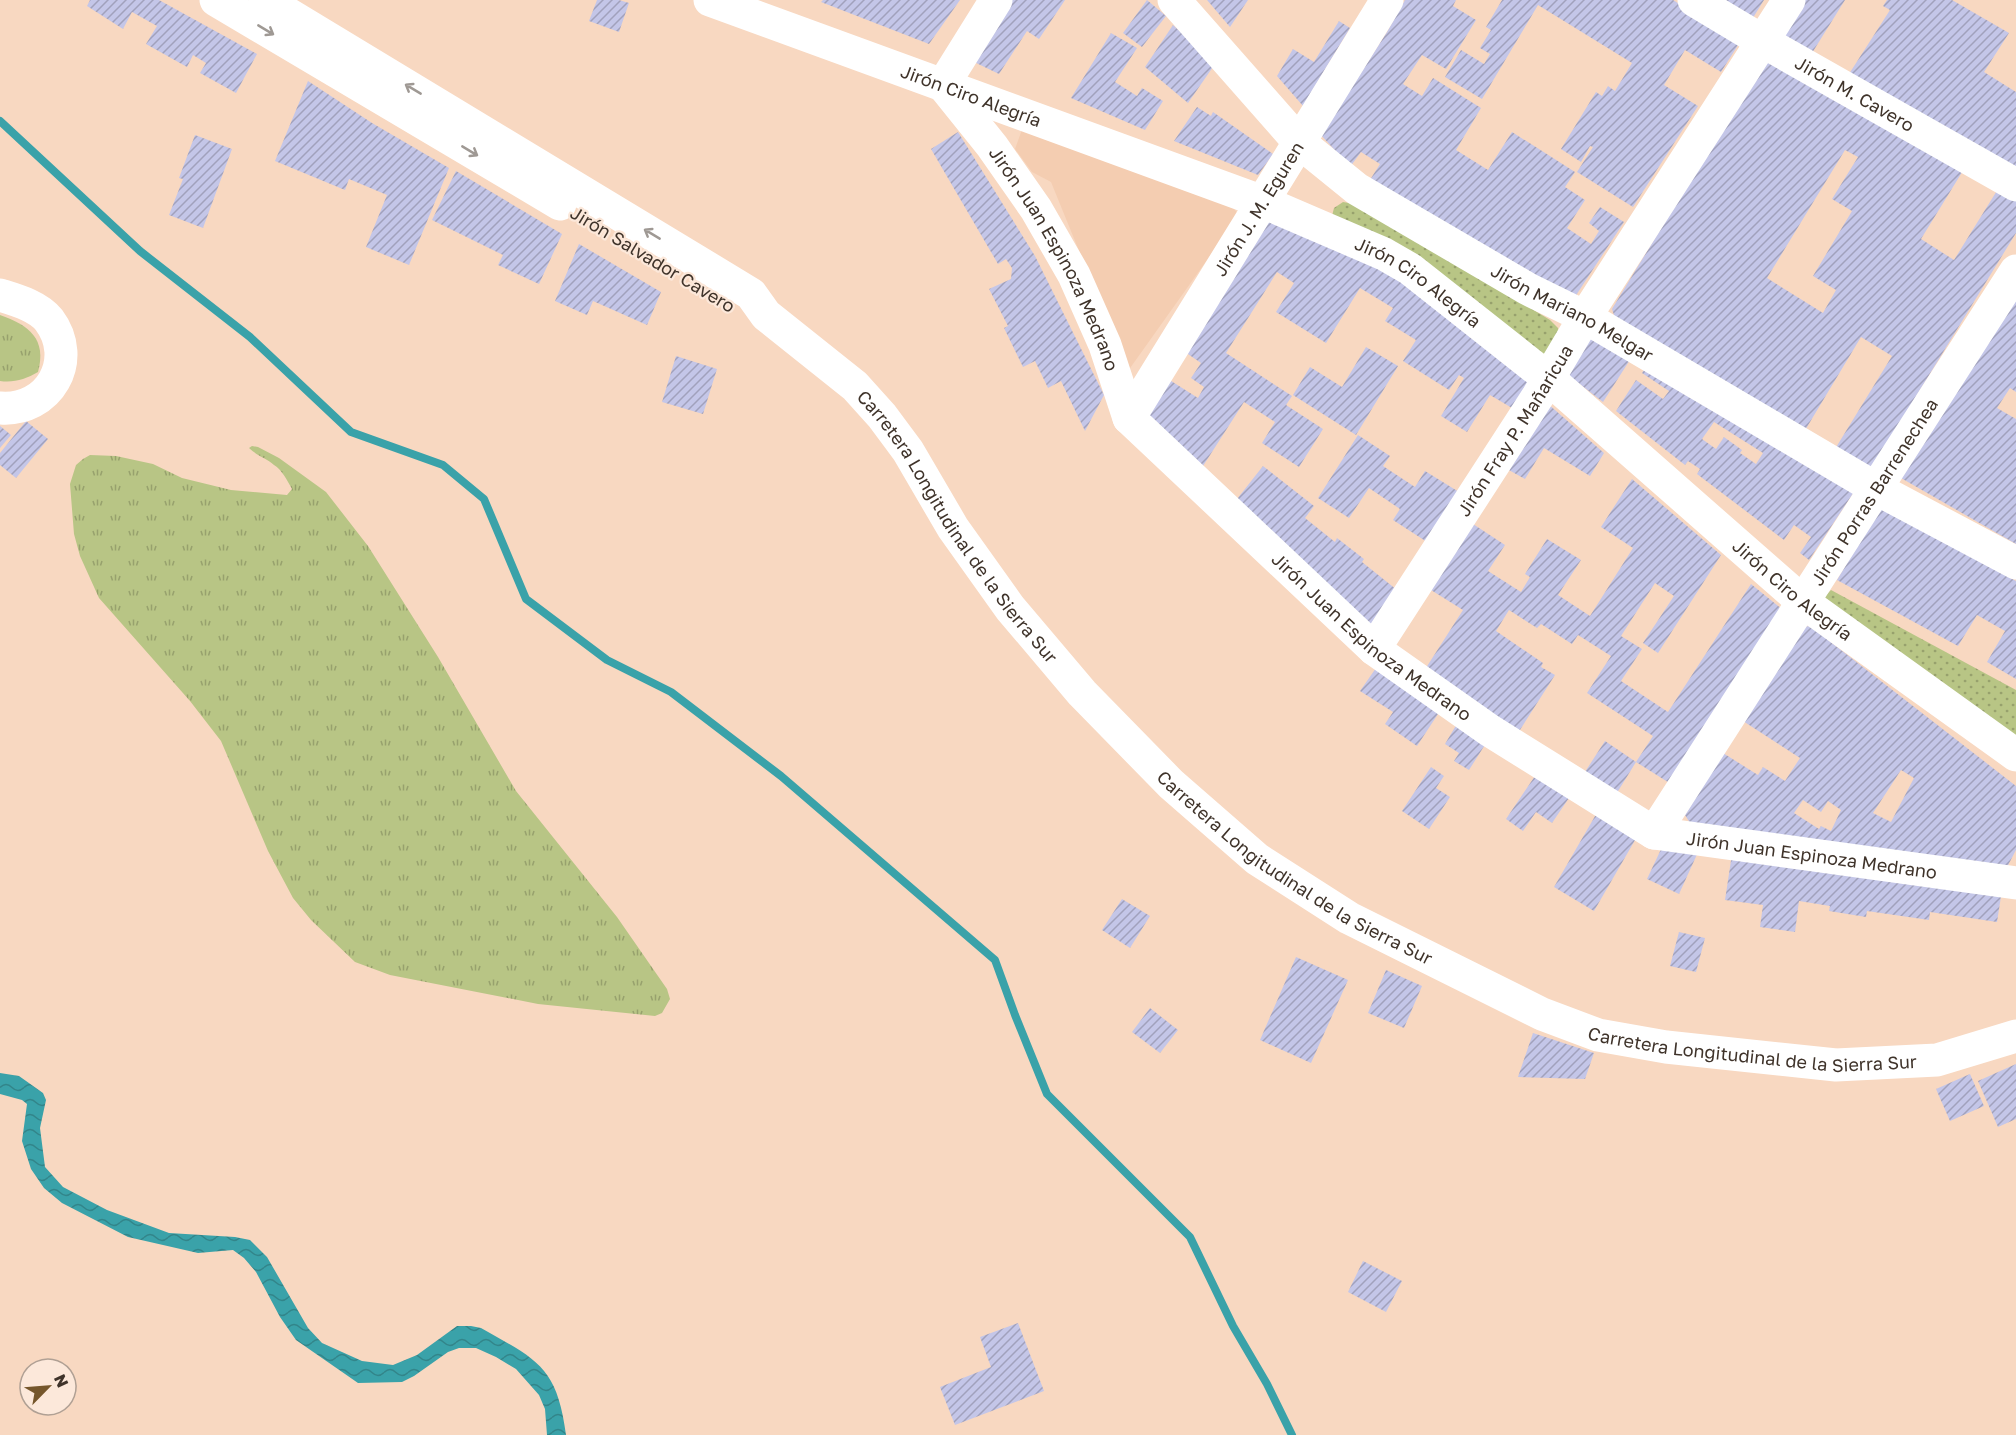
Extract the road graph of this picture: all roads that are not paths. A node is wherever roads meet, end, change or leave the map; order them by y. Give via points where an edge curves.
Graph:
1 (216, 0) edge
2 (265, 0) edge
3 (710, 0) edge
4 (996, 0) edge
5 (1174, 0) edge
6 (1387, 0) edge
7 (1694, 0) edge
8 (1789, 0) edge
9 (1764, 42) junction
10 (943, 85) junction
11 (437, 117) junction
12 (1299, 142) junction
13 (2016, 185) edge
14 (1263, 202) junction
15 (2016, 271) edge
16 (0, 295) edge
17 (766, 315) joint
18 (1585, 317) junction
19 (1548, 378) junction
20 (0, 408) edge
21 (1129, 418) junction
22 (1876, 489) junction
23 (2016, 563) edge
24 (1803, 602) junction
25 (1374, 649) junction
26 (2016, 755) edge
27 (1654, 833) junction
28 (2016, 883) edge
29 (2016, 1036) edge

1 -> 11 main road, Jirón Salvador Cavero
11 -> 2 main road, Jirón Salvador Cavero
3 - 10 main road, Jirón Ciro Alegría
4 - 10 main road
5 - 12 main road, Jirón Mariano Melgar
6 - 12 main road, Jirón J. M. Eguren
7 - 9 main road, Jirón M. Cavero
8 - 9 main road, Jirón Fray P. Mañaricua
9 - 13 main road, Jirón M. Cavero
9 - 18 main road, Jirón Fray P. Mañaricua
10 - 14 main road, Jirón Ciro Alegría
10 - 21 main road, Jirón Juan Espinoza Medrano via 1036,209 1074,275 1105,345
11 - 17 main road, Jirón Salvador Cavero via 751,294
12 - 14 main road, Jirón J. M. Eguren
12 - 18 main road, Jirón Mariano Melgar via 1357,189 1528,289
14 - 19 main road, Jirón Ciro Alegría via 1410,269
14 - 21 main road, Jirón J. M. Eguren
15 - 22 main road, Jirón Porras Barrenechea
16 - 20 main road via 36,309 49,320 61,353 60,369 48,390 33,403
17 - 29 main road, Carretera Longitudinal de la Sierra Sur via 855,386 882,416 908,451 953,528 1010,608 1082,693 1171,784 1257,859 1349,918 1542,1014 1598,1035 1666,1047 1836,1065 1937,1060
18 - 19 main road, Jirón Fray P. Mañaricua
18 - 22 main road, Jirón Mariano Melgar
19 - 24 main road, Jirón Ciro Alegría
19 - 25 main road, Jirón Fray P. Mañaricua
21 - 25 main road, Jirón Juan Espinoza Medrano
22 - 23 main road, Jirón Mariano Melgar
22 - 24 main road, Jirón Porras Barrenechea
24 - 26 main road, Jirón Ciro Alegría
24 - 27 main road, Jirón Porras Barrenechea
25 - 27 main road, Jirón Juan Espinoza Medrano via 1489,730
27 - 28 main road, Jirón Juan Espinoza Medrano

